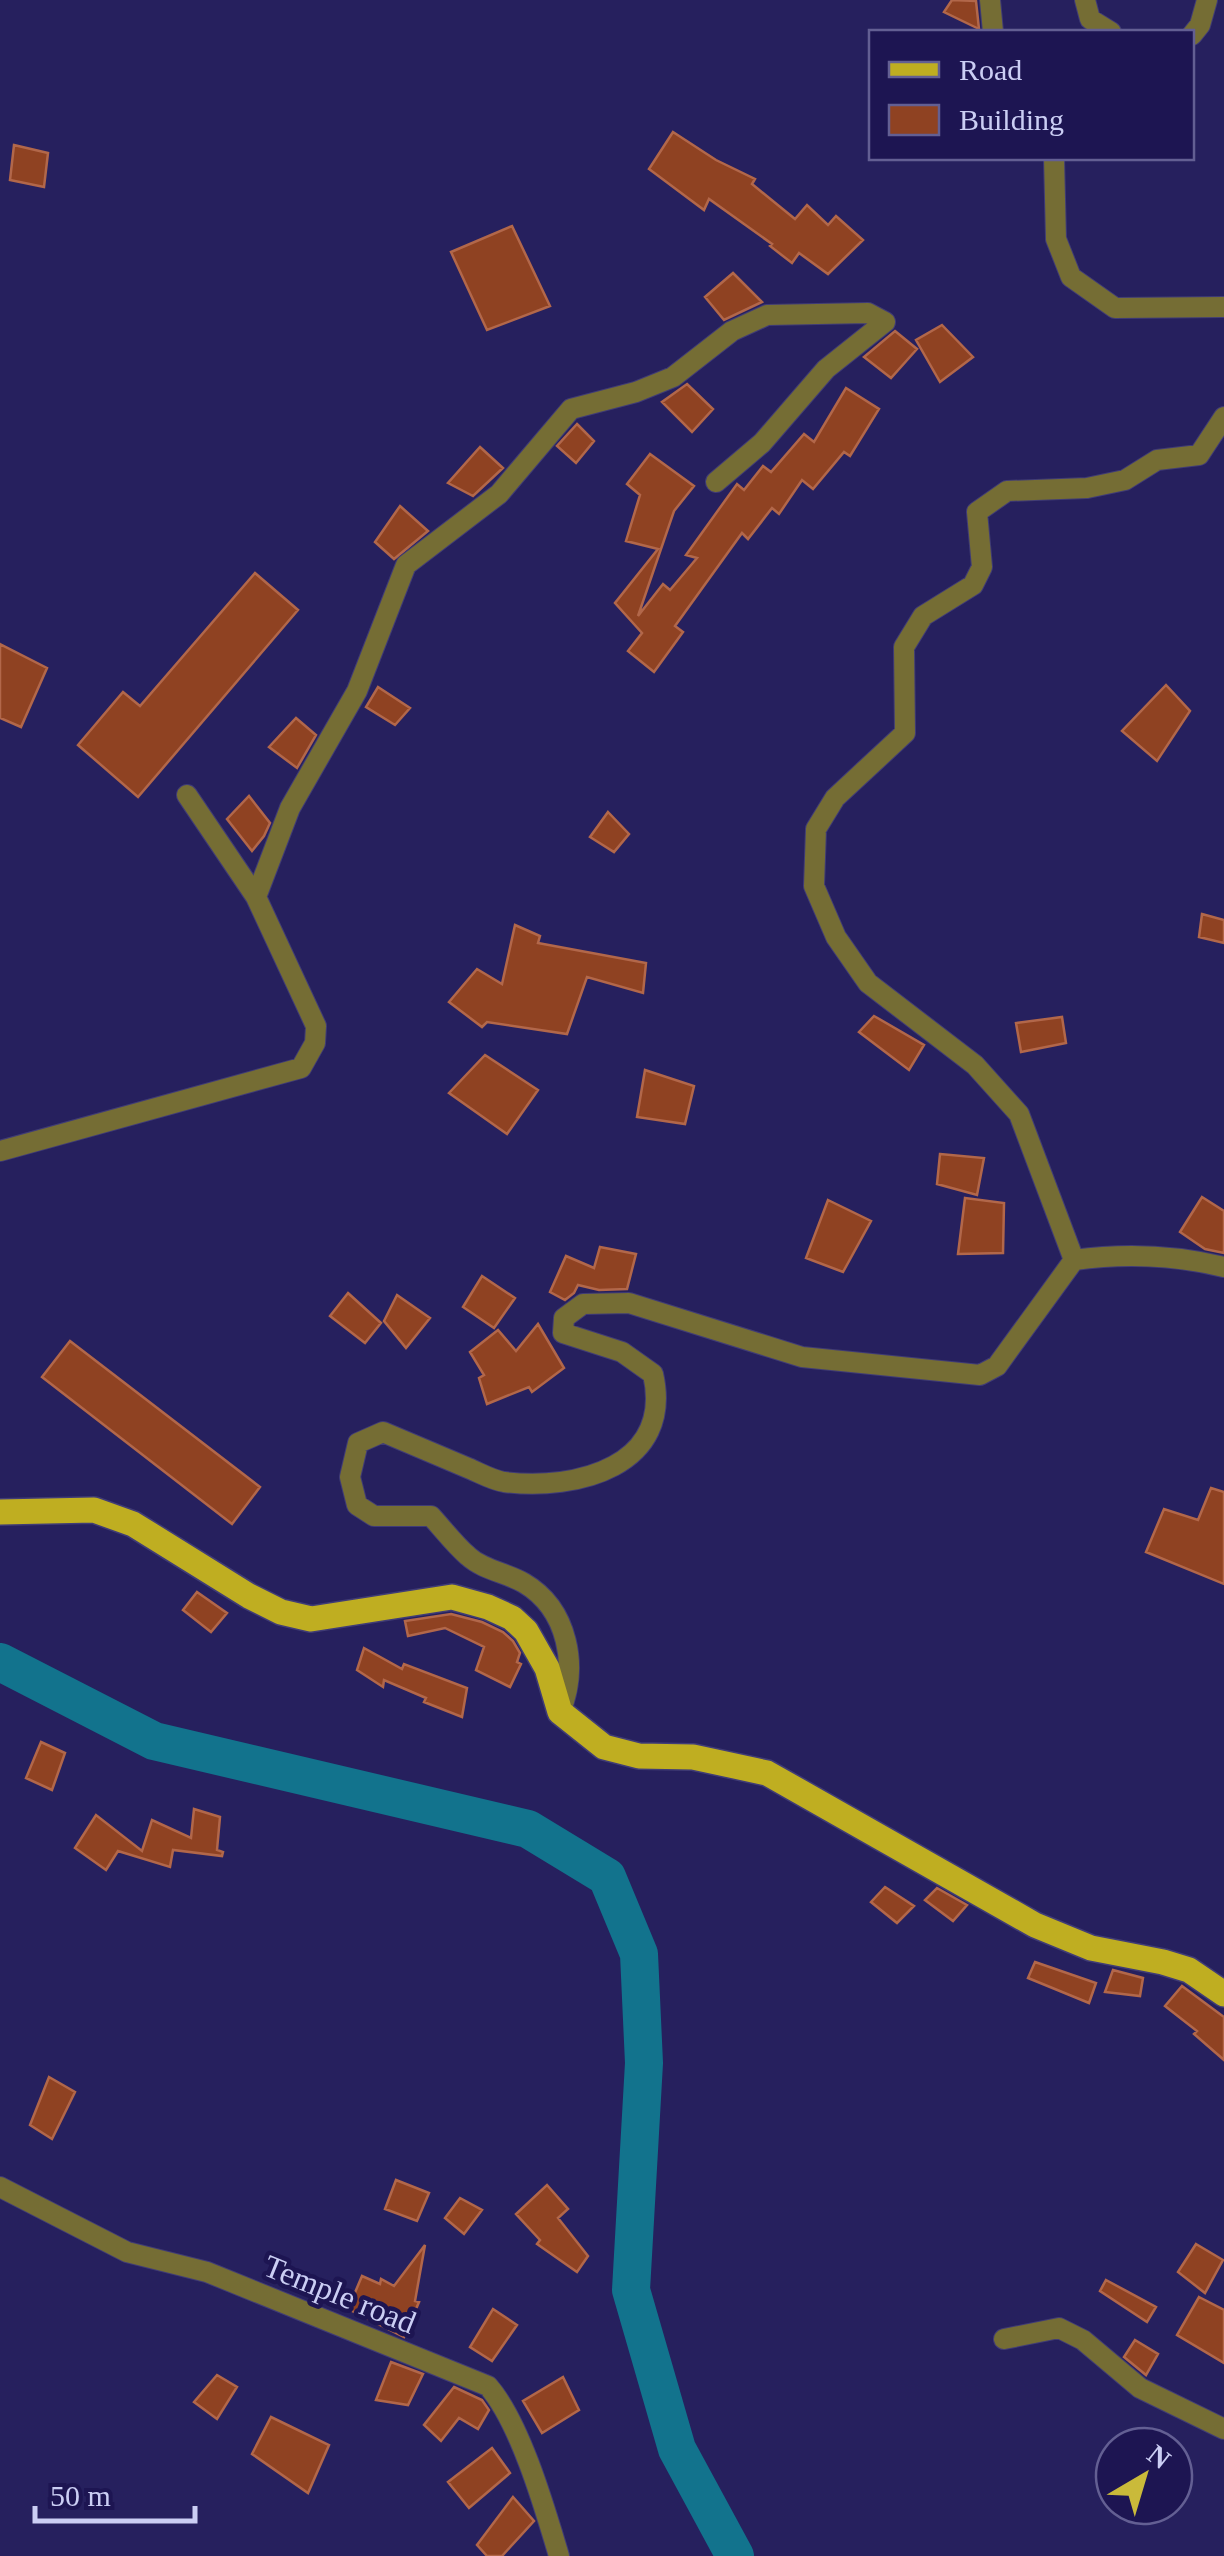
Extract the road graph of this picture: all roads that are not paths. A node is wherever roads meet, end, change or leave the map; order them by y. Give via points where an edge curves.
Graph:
1 (990, 0) edge
2 (1085, 0) edge
3 (1206, 0) edge
4 (993, 30) edge
5 (1108, 30) edge
6 (1194, 32) edge
7 (1054, 160) edge
8 (1224, 307) edge
9 (1224, 417) edge
10 (716, 482) dead end
11 (186, 795) dead end
12 (256, 897) junction
13 (0, 1152) edge
14 (1074, 1260) junction
15 (1224, 1267) edge
16 (0, 1512) edge
17 (560, 1712) junction
18 (1224, 1994) edge
19 (0, 2187) edge
20 (1004, 2339) dead end
21 (1224, 2429) edge
22 (559, 2556) edge

1 - 4 street
2 - 5 street via 1090,19
3 - 6 street
7 - 8 street via 1056,239 1071,276 1115,308
9 - 14 street via 1199,455 1156,460 1126,480 1087,488 1007,491 977,512 982,567 973,585 922,616 904,647 906,733 835,798 816,830 814,886 836,937 868,983 975,1065 1018,1114
10 - 12 street via 762,443 826,369 885,322 868,313 767,315 732,331 672,378 571,409 499,494 406,565 357,691 290,808
11 - 12 street
12 - 13 street via 316,1026 315,1044 300,1068
14 - 15 street via 1126,1256
14 - 17 street via 997,1366 980,1376 802,1356 629,1303 583,1304 564,1318 564,1333 622,1352 653,1374 659,1400 651,1430 628,1460 565,1483 501,1482 384,1432 358,1442 350,1477 357,1505 374,1516 432,1516 470,1559 525,1584 552,1606 567,1643 570,1687
16 - 17 main road via 94,1510 147,1532 248,1596 311,1619 452,1597 488,1607 526,1631
17 - 18 main road via 604,1748 767,1772 1035,1925 1091,1948 1188,1970
19 - 22 street, Temple road via 127,2252 207,2272 488,2386 540,2495
20 - 21 street via 1059,2328 1140,2388

